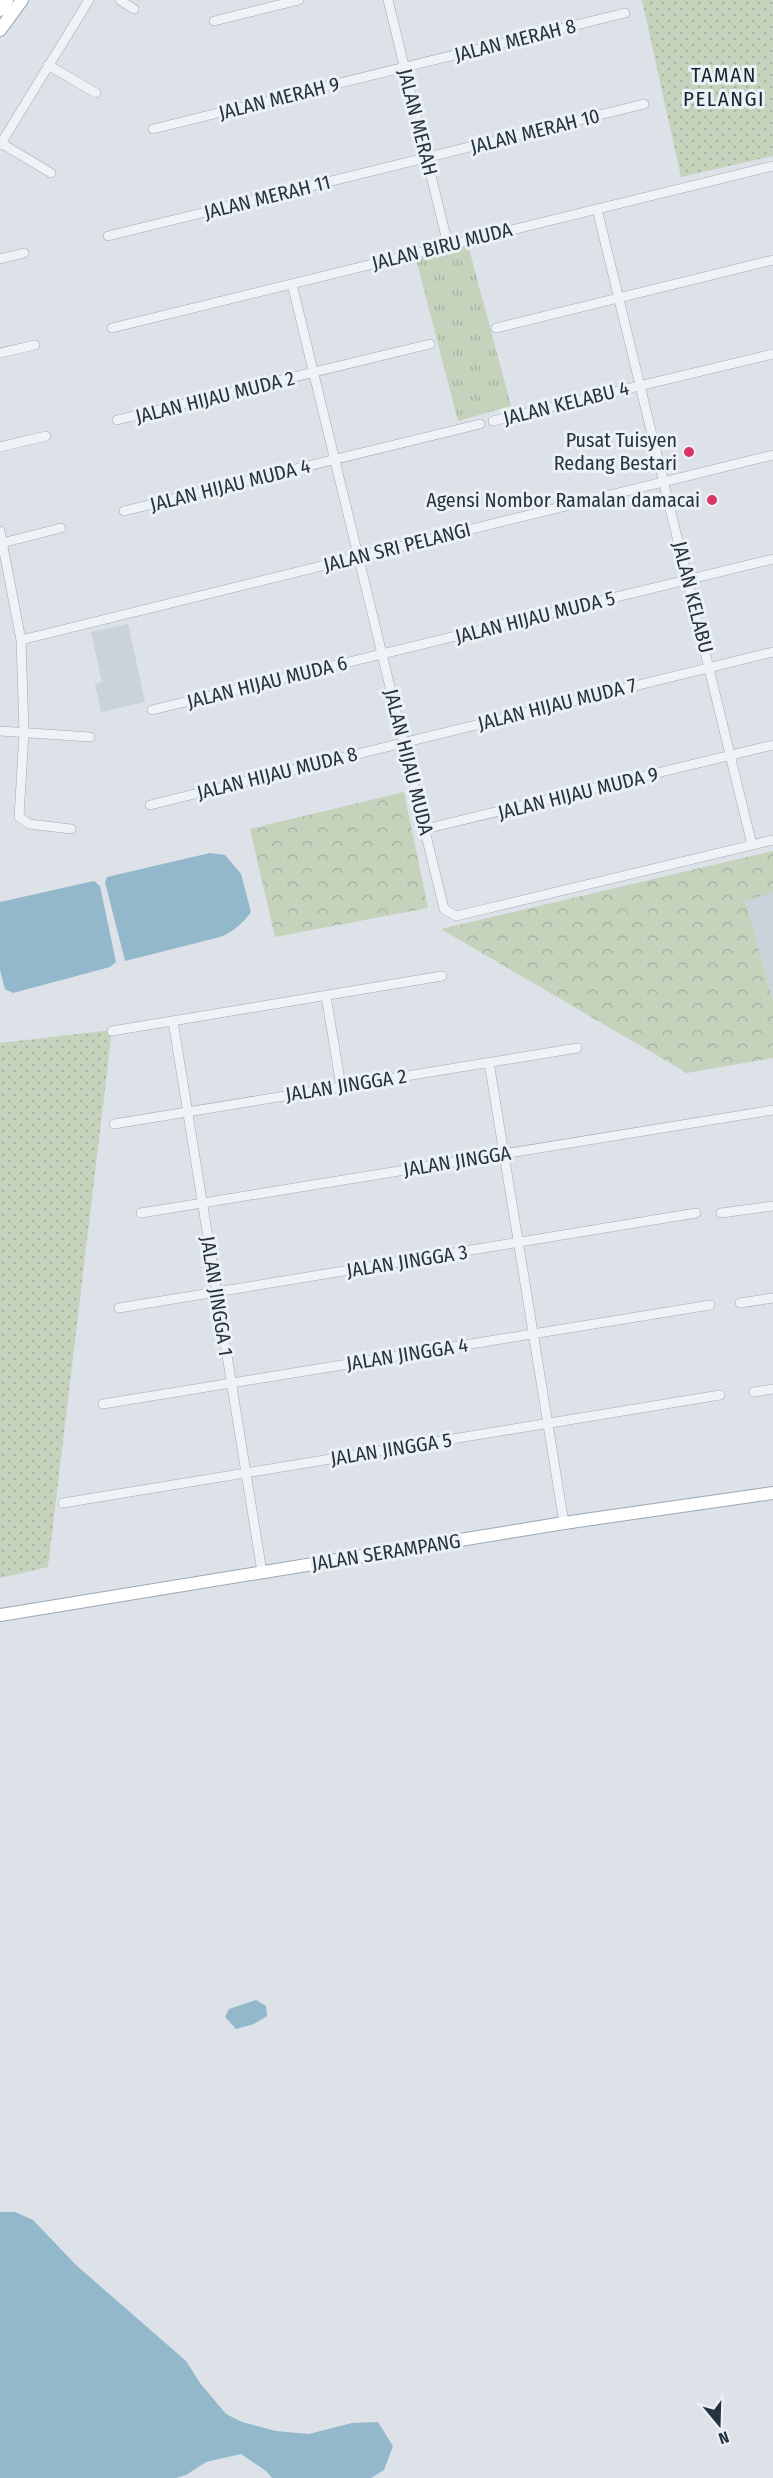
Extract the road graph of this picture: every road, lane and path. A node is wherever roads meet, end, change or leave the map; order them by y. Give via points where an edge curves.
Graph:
1 (6, 0) edge
2 (16, 0) edge
3 (22, 0) edge
4 (89, 0) edge
5 (120, 0) edge
6 (299, 0) edge
7 (388, 0) edge
8 (0, 9) edge
9 (134, 9) dead end
10 (625, 13) dead end
11 (214, 21) dead end
12 (0, 24) edge
13 (0, 30) edge
14 (48, 65) junction
15 (404, 67) junction
16 (96, 93) dead end
17 (644, 104) dead end
18 (153, 129) dead end
19 (0, 144) edge
20 (427, 158) junction
21 (773, 166) edge
22 (51, 173) dead end
23 (597, 209) junction
24 (108, 236) dead end
25 (448, 245) junction
26 (24, 253) dead end
27 (0, 259) edge
28 (773, 260) edge
29 (291, 284) junction
30 (619, 298) junction
31 (112, 328) dead end
32 (496, 328) dead end
33 (430, 344) dead end
34 (35, 345) dead end
35 (0, 353) edge
36 (773, 354) edge
37 (314, 373) junction
38 (640, 385) junction
39 (117, 420) dead end
40 (493, 421) dead end
41 (480, 424) dead end
42 (46, 436) dead end
43 (0, 447) edge
44 (773, 455) edge
45 (335, 460) junction
46 (664, 482) junction
47 (124, 511) dead end
48 (61, 528) dead end
49 (0, 531) edge
50 (2, 543) junction
51 (358, 556) junction
52 (773, 560) edge
53 (689, 580) junction
54 (21, 640) junction
55 (773, 652) edge
56 (382, 654) junction
57 (710, 667) junction
58 (152, 710) dead end
59 (0, 731) edge
60 (24, 732) junction
61 (90, 737) dead end
62 (404, 741) junction
63 (773, 746) edge
64 (731, 756) junction
65 (150, 805) dead end
66 (425, 829) junction
67 (71, 830) dead end
68 (773, 840) edge
69 (752, 845) junction
70 (442, 976) dead end
71 (326, 996) junction
72 (173, 1021) junction
73 (112, 1031) dead end
74 (577, 1048) dead end
75 (489, 1062) junction
76 (341, 1086) junction
77 (773, 1110) edge
78 (188, 1112) junction
79 (114, 1124) dead end
80 (504, 1154) junction
81 (202, 1203) junction
82 (773, 1206) edge
83 (141, 1213) dead end
84 (696, 1213) dead end
85 (722, 1213) dead end
86 (518, 1242) junction
87 (217, 1292) junction
88 (773, 1298) edge
89 (740, 1303) dead end
90 (710, 1305) dead end
91 (119, 1308) dead end
92 (533, 1334) junction
93 (231, 1383) junction
94 (773, 1389) edge
95 (754, 1392) dead end
96 (720, 1395) dead end
97 (103, 1404) dead end
98 (548, 1423) junction
99 (246, 1473) junction
100 (773, 1493) edge
101 (63, 1503) dead end
102 (564, 1523) junction
103 (262, 1572) junction
104 (0, 1615) edge

1 - 8 highway
2 - 12 main road
3 - 13 main road
4 - 14 street
5 - 9 street
6 - 11 street
7 - 15 street, JALAN MERAH
10 - 15 street, JALAN MERAH 8
14 - 16 street
14 - 19 street
15 - 18 street, JALAN MERAH 9
15 - 20 street, JALAN MERAH
17 - 20 street, JALAN MERAH 10
19 - 22 street
20 - 24 street, JALAN MERAH 11
20 - 25 street, JALAN MERAH
21 - 23 street, JALAN BIRU MUDA
23 - 25 street, JALAN BIRU MUDA
23 - 30 street, JALAN KELABU
25 - 29 street, JALAN BIRU MUDA
26 - 27 street
28 - 30 street
29 - 31 street, JALAN BIRU MUDA
29 - 37 street, JALAN HIJAU MUDA
30 - 32 street
30 - 38 street, JALAN KELABU
33 - 37 street, JALAN HIJAU MUDA 2
34 - 35 street
36 - 38 street, JALAN KELABU 4
37 - 39 street, JALAN HIJAU MUDA 2
37 - 45 street, JALAN HIJAU MUDA
38 - 40 street, JALAN KELABU 4
38 - 46 street, JALAN KELABU
41 - 45 street, JALAN HIJAU MUDA 4
42 - 43 street
44 - 46 street, JALAN SRI PELANGI
45 - 47 street, JALAN HIJAU MUDA 4
45 - 51 street, JALAN HIJAU MUDA
46 - 51 street, JALAN SRI PELANGI
46 - 53 street, JALAN KELABU
48 - 50 street
49 - 50 street
50 - 54 street
51 - 54 street, JALAN SRI PELANGI
51 - 56 street, JALAN HIJAU MUDA
52 - 53 street, JALAN HIJAU MUDA 5
53 - 56 street, JALAN HIJAU MUDA 5
53 - 57 street, JALAN KELABU
54 - 60 street
55 - 57 street, JALAN HIJAU MUDA 7
56 - 58 street, JALAN HIJAU MUDA 6
56 - 62 street, JALAN HIJAU MUDA
57 - 62 street, JALAN HIJAU MUDA 7
57 - 64 street, JALAN KELABU
59 - 60 street
60 - 61 street
60 - 67 street via 19,817 29,825
62 - 65 street, JALAN HIJAU MUDA 8
62 - 66 street, JALAN HIJAU MUDA
63 - 64 street, JALAN HIJAU MUDA 9
64 - 66 street, JALAN HIJAU MUDA 9
64 - 69 street, JALAN KELABU
66 - 69 street, JALAN HIJAU MUDA via 442,904 456,916
68 - 69 street, JALAN HIJAU MUDA
70 - 71 street
71 - 72 street
71 - 76 street
72 - 73 street
72 - 78 street, JALAN JINGGA 1
74 - 75 street, JALAN JINGGA 2
75 - 76 street, JALAN JINGGA 2
75 - 80 street
76 - 78 street, JALAN JINGGA 2
77 - 80 street, JALAN JINGGA
78 - 79 street, JALAN JINGGA 2
78 - 81 street, JALAN JINGGA 1
80 - 81 street, JALAN JINGGA
80 - 86 street
81 - 83 street, JALAN JINGGA
81 - 87 street, JALAN JINGGA 1
82 - 85 street
84 - 86 street, JALAN JINGGA 3
86 - 87 street, JALAN JINGGA 3
86 - 92 street
87 - 91 street, JALAN JINGGA 3
87 - 93 street, JALAN JINGGA 1
88 - 89 street
90 - 92 street, JALAN JINGGA 4
92 - 93 street, JALAN JINGGA 4
92 - 98 street
93 - 97 street, JALAN JINGGA 4
93 - 99 street, JALAN JINGGA 1
94 - 95 street
96 - 98 street, JALAN JINGGA 5
98 - 99 street, JALAN JINGGA 5
98 - 102 street
99 - 101 street, JALAN JINGGA 5
99 - 103 street, JALAN JINGGA 1
100 - 102 main road, JALAN SERAMPANG
102 - 103 main road, JALAN SERAMPANG
103 - 104 main road, JALAN SERAMPANG

